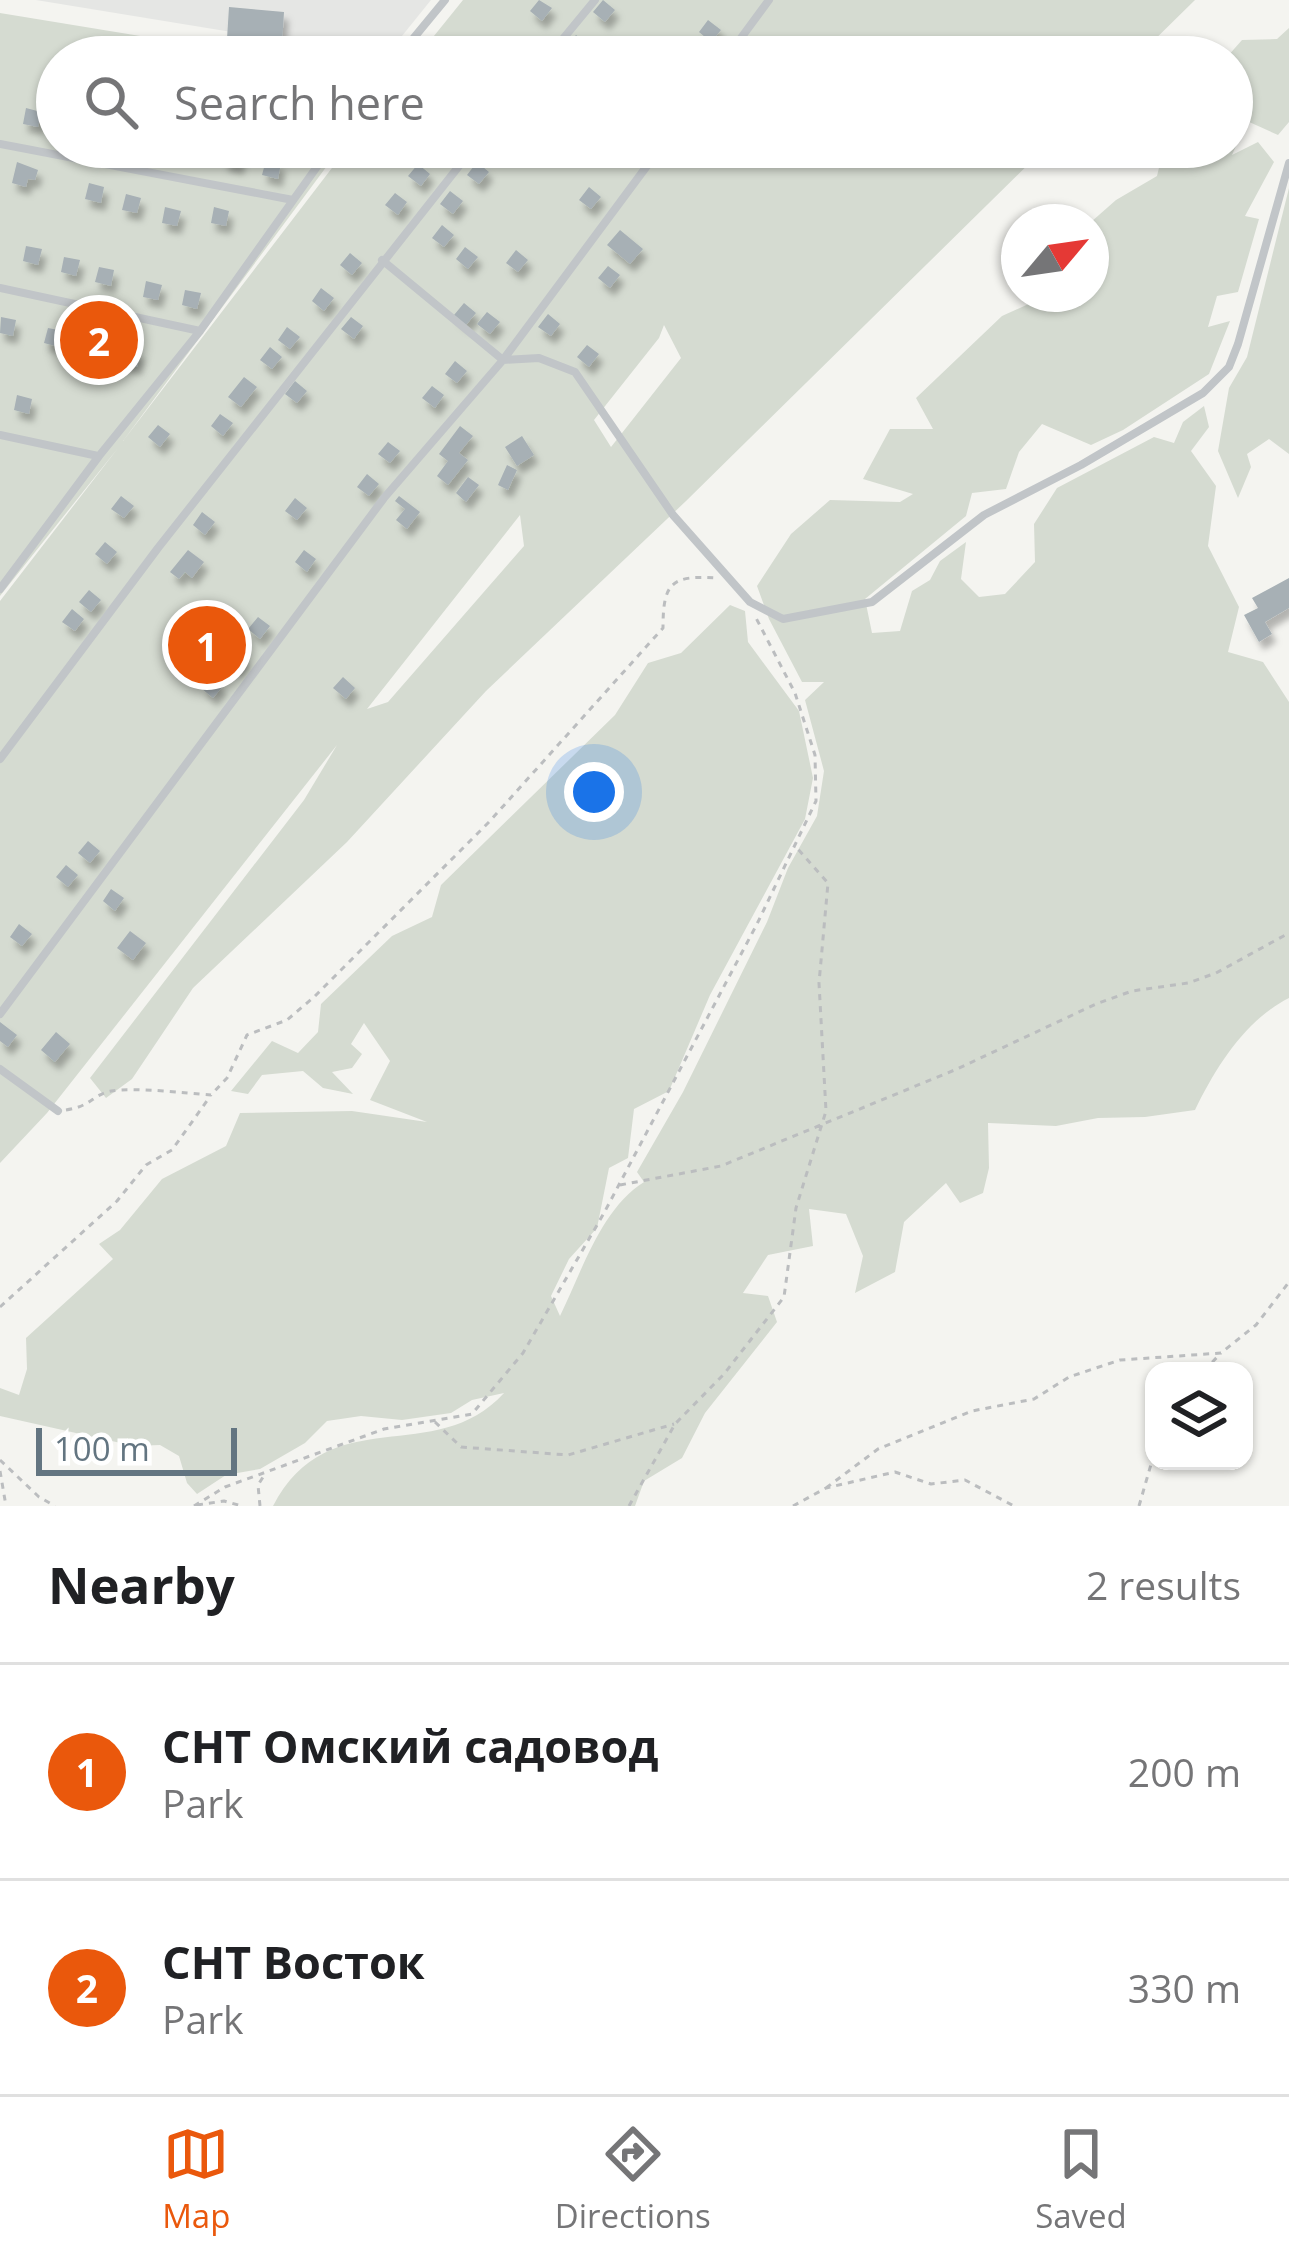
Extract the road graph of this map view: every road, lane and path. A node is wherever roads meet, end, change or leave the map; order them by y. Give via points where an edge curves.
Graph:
1 (445, 0) edge
2 (595, 0) edge
3 (769, 0) edge
4 (415, 36) edge
5 (565, 36) edge
6 (742, 36) edge
7 (0, 143) edge
8 (36, 151) edge
9 (1289, 163) edge
10 (118, 168) edge
11 (316, 168) edge
12 (457, 168) edge
13 (645, 168) edge
14 (293, 200) junction
15 (382, 260) junction
16 (0, 288) edge
17 (200, 331) junction
18 (503, 360) junction
19 (0, 435) edge
20 (99, 456) junction
21 (4, 577) edge
22 (730, 579) junction
23 (0, 589) edge
24 (750, 602) junction
25 (0, 759) edge
26 (796, 847) junction
27 (1289, 933) edge
28 (0, 1014) edge
29 (0, 1069) edge
30 (211, 1095) junction
31 (58, 1111) joint
32 (823, 1121) junction
33 (618, 1186) junction
34 (1289, 1282) edge
35 (0, 1307) edge
36 (1221, 1352) junction
37 (1212, 1362) edge
38 (434, 1421) junction
39 (676, 1424) junction
40 (0, 1460) edge
41 (1149, 1470) edge
42 (0, 1471) edge
43 (266, 1472) junction
44 (826, 1488) junction
45 (194, 1505) edge
46 (6, 1506) edge
47 (55, 1506) edge
48 (242, 1506) edge
49 (260, 1506) edge
50 (629, 1506) edge
51 (793, 1506) edge
52 (1013, 1506) edge
53 (1139, 1506) edge

1 - 4 lane
2 - 5 lane
3 - 6 lane
7 - 8 lane
9 - 24 lane via 1233,356 1203,393 984,514 872,602 783,619
10 - 14 lane
11 - 14 lane
12 - 15 lane
13 - 18 lane
14 - 17 lane
15 - 18 lane
15 - 25 lane
16 - 17 lane
17 - 20 lane
18 - 22 lane via 539,358 575,372 673,515
18 - 28 lane via 384,498
19 - 20 lane
20 - 21 lane
21 - 23 lane
22 - 24 lane
22 - 30 path via 687,576 673,584 663,596 663,628 490,822 314,998 247,1035
24 - 26 path via 815,755 817,801
26 - 32 path via 828,883
26 - 33 path
27 - 32 path via 1216,973 1114,998
29 - 31 lane
30 - 31 path via 137,1088
30 - 35 path via 172,1150 146,1165
32 - 33 path via 721,1166
32 - 39 path via 796,1208 784,1298
33 - 38 path via 523,1353 472,1414
34 - 36 path via 1256,1325
36 - 37 path
36 - 44 path via 1120,1360 1070,1377 1034,1399 972,1411 878,1449
38 - 39 path via 461,1447 568,1455
38 - 43 path via 384,1429
39 - 50 path
40 - 47 path
41 - 53 path
42 - 46 path
43 - 45 path
43 - 49 path
44 - 51 path
44 - 52 path via 895,1472 931,1484 965,1480
45 - 48 path

